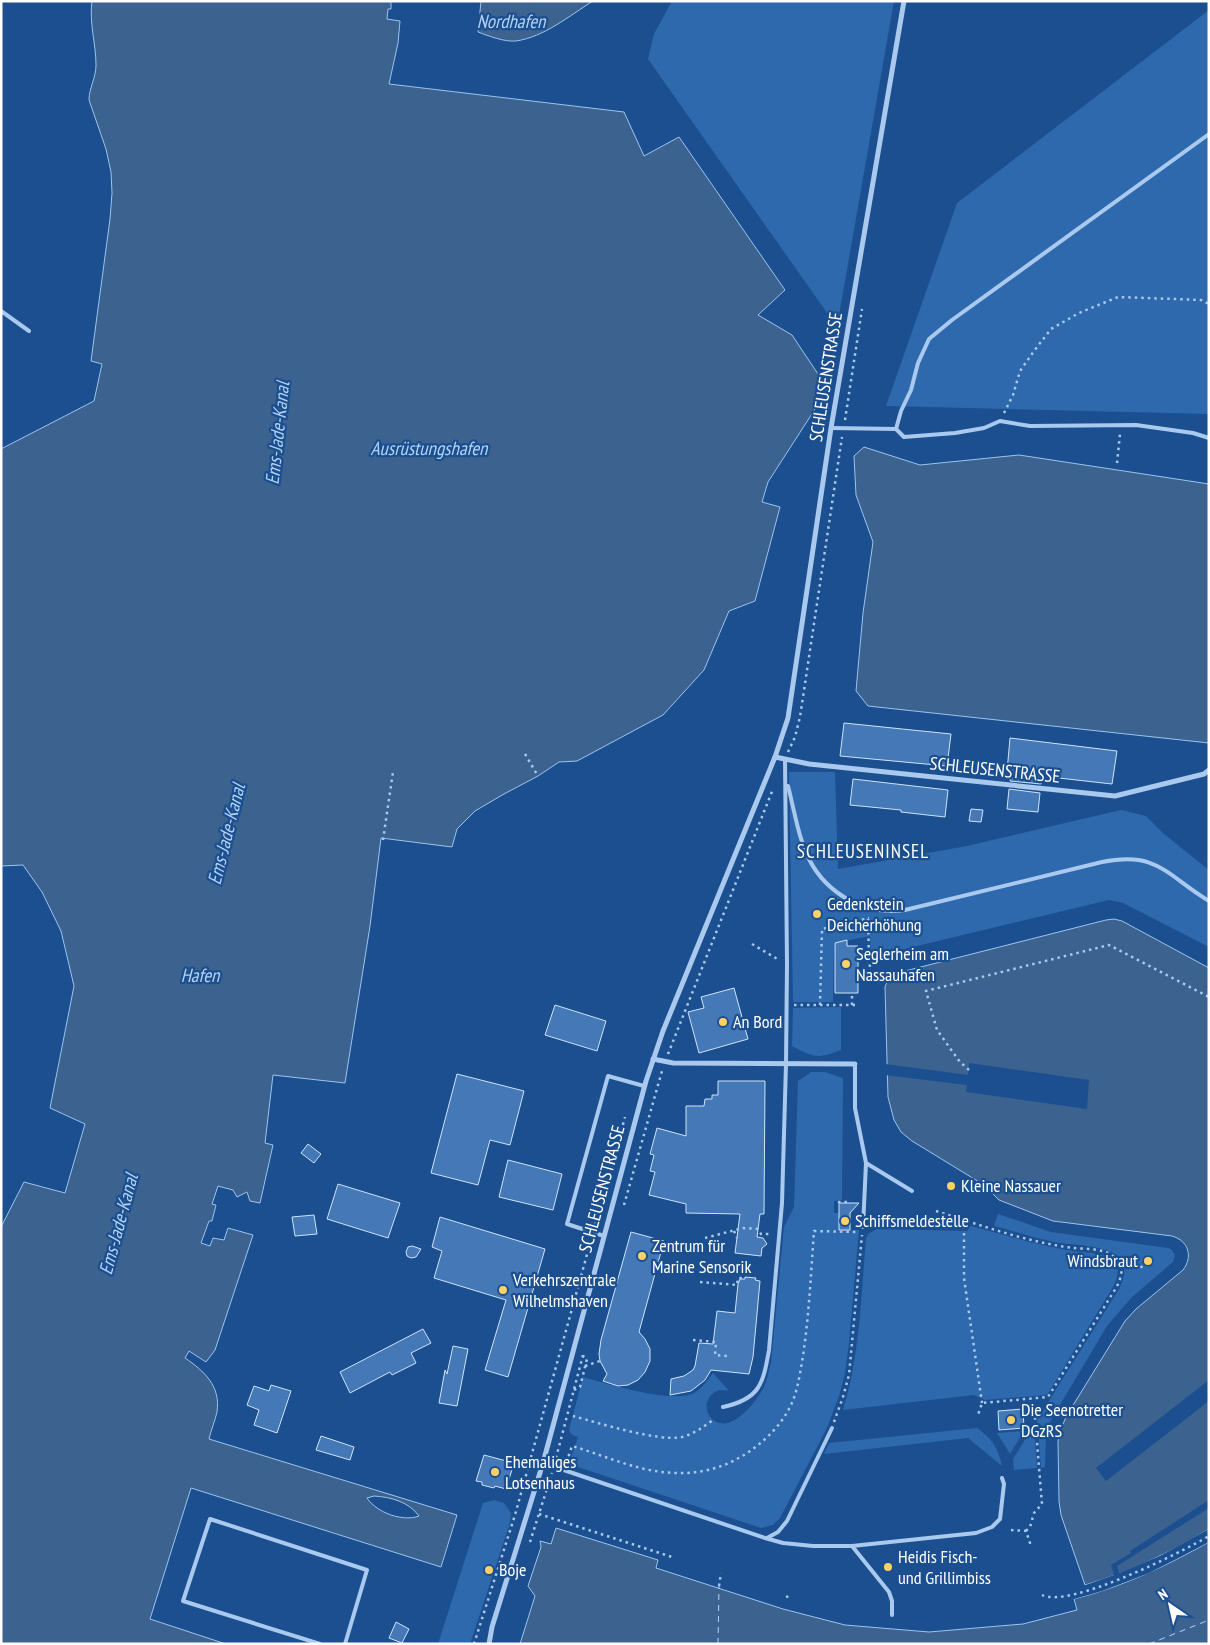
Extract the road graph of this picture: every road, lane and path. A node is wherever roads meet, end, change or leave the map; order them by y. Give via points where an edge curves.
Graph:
1 (904, 1) edge
2 (1209, 134) edge
3 (864, 302) dead end
4 (1209, 304) edge
5 (1, 311) edge
6 (29, 331) dead end
7 (1000, 420) junction
8 (1120, 425) junction
9 (831, 428) junction
10 (843, 428) junction
11 (896, 429) junction
12 (1209, 438) edge
13 (1118, 464) dead end
14 (525, 754) dead end
15 (775, 757) junction
16 (786, 759) junction
17 (1209, 770) edge
18 (392, 772) dead end
19 (538, 776) dead end
20 (787, 779) junction
21 (777, 782) dead end
22 (383, 840) dead end
23 (1209, 901) edge
24 (877, 916) dead end
25 (868, 918) junction
26 (752, 944) dead end
27 (787, 964) junction
28 (870, 967) dead end
29 (852, 993) dead end
30 (1209, 996) edge
31 (820, 1004) junction
32 (787, 1005) junction
33 (852, 1005) junction
34 (857, 1005) dead end
35 (653, 1059) junction
36 (665, 1062) junction
37 (786, 1064) junction
38 (855, 1064) joint
39 (969, 1070) dead end
40 (644, 1086) junction
41 (866, 1163) junction
42 (912, 1191) dead end
43 (850, 1202) dead end
44 (839, 1204) dead end
45 (936, 1211) dead end
46 (622, 1213) dead end
47 (964, 1220) junction
48 (863, 1229) junction
49 (734, 1230) junction
50 (814, 1231) dead end
51 (761, 1234) dead end
52 (604, 1236) junction
53 (705, 1238) dead end
54 (737, 1238) dead end
55 (1146, 1265) dead end
56 (1121, 1266) junction
57 (745, 1278) dead end
58 (700, 1282) dead end
59 (693, 1340) dead end
60 (586, 1346) dead end
61 (583, 1356) junction
62 (728, 1358) dead end
63 (600, 1361) dead end
64 (585, 1366) junction
65 (574, 1390) junction
66 (982, 1403) junction
67 (724, 1407) dead end
68 (978, 1415) dead end
69 (573, 1416) dead end
70 (1035, 1418) dead end
71 (713, 1420) dead end
72 (832, 1428) joint
73 (572, 1446) dead end
74 (570, 1453) dead end
75 (543, 1464) junction
76 (554, 1467) junction
77 (1002, 1478) dead end
78 (539, 1514) junction
79 (1011, 1530) dead end
80 (1026, 1531) junction
81 (1209, 1536) edge
82 (765, 1538) junction
83 (530, 1542) dead end
84 (852, 1546) junction
85 (1031, 1546) dead end
86 (675, 1558) dead end
87 (721, 1573) dead end
88 (493, 1584) dead end
89 (719, 1586) dead end
90 (1042, 1595) dead end
91 (892, 1615) dead end
92 (320, 1644) edge
93 (345, 1644) edge
94 (474, 1644) edge
95 (489, 1644) edge

1 - 9 street, SCHLEUSENSTRASSE
2 - 11 lane via 929,339
3 - 10 path
4 - 7 path via 1201,300 1118,297 1078,313 1051,329 1034,351 1020,371 1013,395
5 - 6 lane
7 - 8 lane via 1030,426
7 - 11 lane via 984,428 955,433 904,437
8 - 12 lane via 1193,433
8 - 13 path
9 - 10 lane
9 - 15 street, SCHLEUSENSTRASSE via 791,703
10 - 11 lane
10 - 16 path via 800,717
14 - 19 path
15 - 16 street, SCHLEUSENSTRASSE
15 - 35 street, SCHLEUSENSTRASSE
16 - 17 street, SCHLEUSENSTRASSE via 1115,796 1204,774
16 - 20 lane
18 - 22 path
20 - 23 lane via 802,842 815,872 838,894 871,910 905,910 1126,858 1159,866
20 - 27 lane
21 - 36 path
24 - 25 path
25 - 28 path
25 - 31 path via 822,929
26 - 27 path
27 - 32 lane
29 - 33 path
30 - 39 path via 1109,945 926,991 937,1030
31 - 32 path
31 - 33 path
32 - 37 lane
33 - 34 path
35 - 36 street
35 - 40 street, SCHLEUSENSTRASSE
36 - 37 street
36 - 46 path
37 - 38 street
37 - 67 lane via 782,1202 766,1365 751,1396
38 - 41 lane via 855,1108
40 - 52 street, SCHLEUSENSTRASSE
40 - 52 lane via 608,1076 567,1224
41 - 42 lane
41 - 48 lane
43 - 44 path
45 - 47 path
47 - 56 path via 1052,1244 1103,1252 1115,1258
47 - 66 path via 964,1278
48 - 50 path
48 - 72 path via 849,1375
49 - 51 path via 758,1230
49 - 53 path
49 - 54 path
52 - 75 street, SCHLEUSENSTRASSE
55 - 56 path via 1139,1268
56 - 66 path via 1116,1288 1048,1397
57 - 58 path via 738,1278 737,1284
59 - 62 path via 716,1342 715,1355
60 - 61 path
61 - 64 path via 587,1359
61 - 65 path
63 - 64 path
64 - 65 path via 580,1387
65 - 76 path
66 - 68 path
69 - 71 path via 662,1438 690,1434
70 - 80 path via 1042,1504
72 - 82 lane via 787,1521 778,1532
73 - 74 path
75 - 76 lane
75 - 95 street, SCHLEUSENSTRASSE
76 - 78 path
76 - 82 lane
77 - 84 lane via 1000,1519 992,1527 976,1533
78 - 83 path
78 - 86 path
79 - 80 path
80 - 85 path
81 - 90 path via 1162,1561 1109,1583 1060,1597
82 - 84 lane via 814,1546
84 - 91 lane via 888,1592
87 - 89 path
88 - 94 path
92 - 93 lane via 183,1601 210,1519 367,1570

